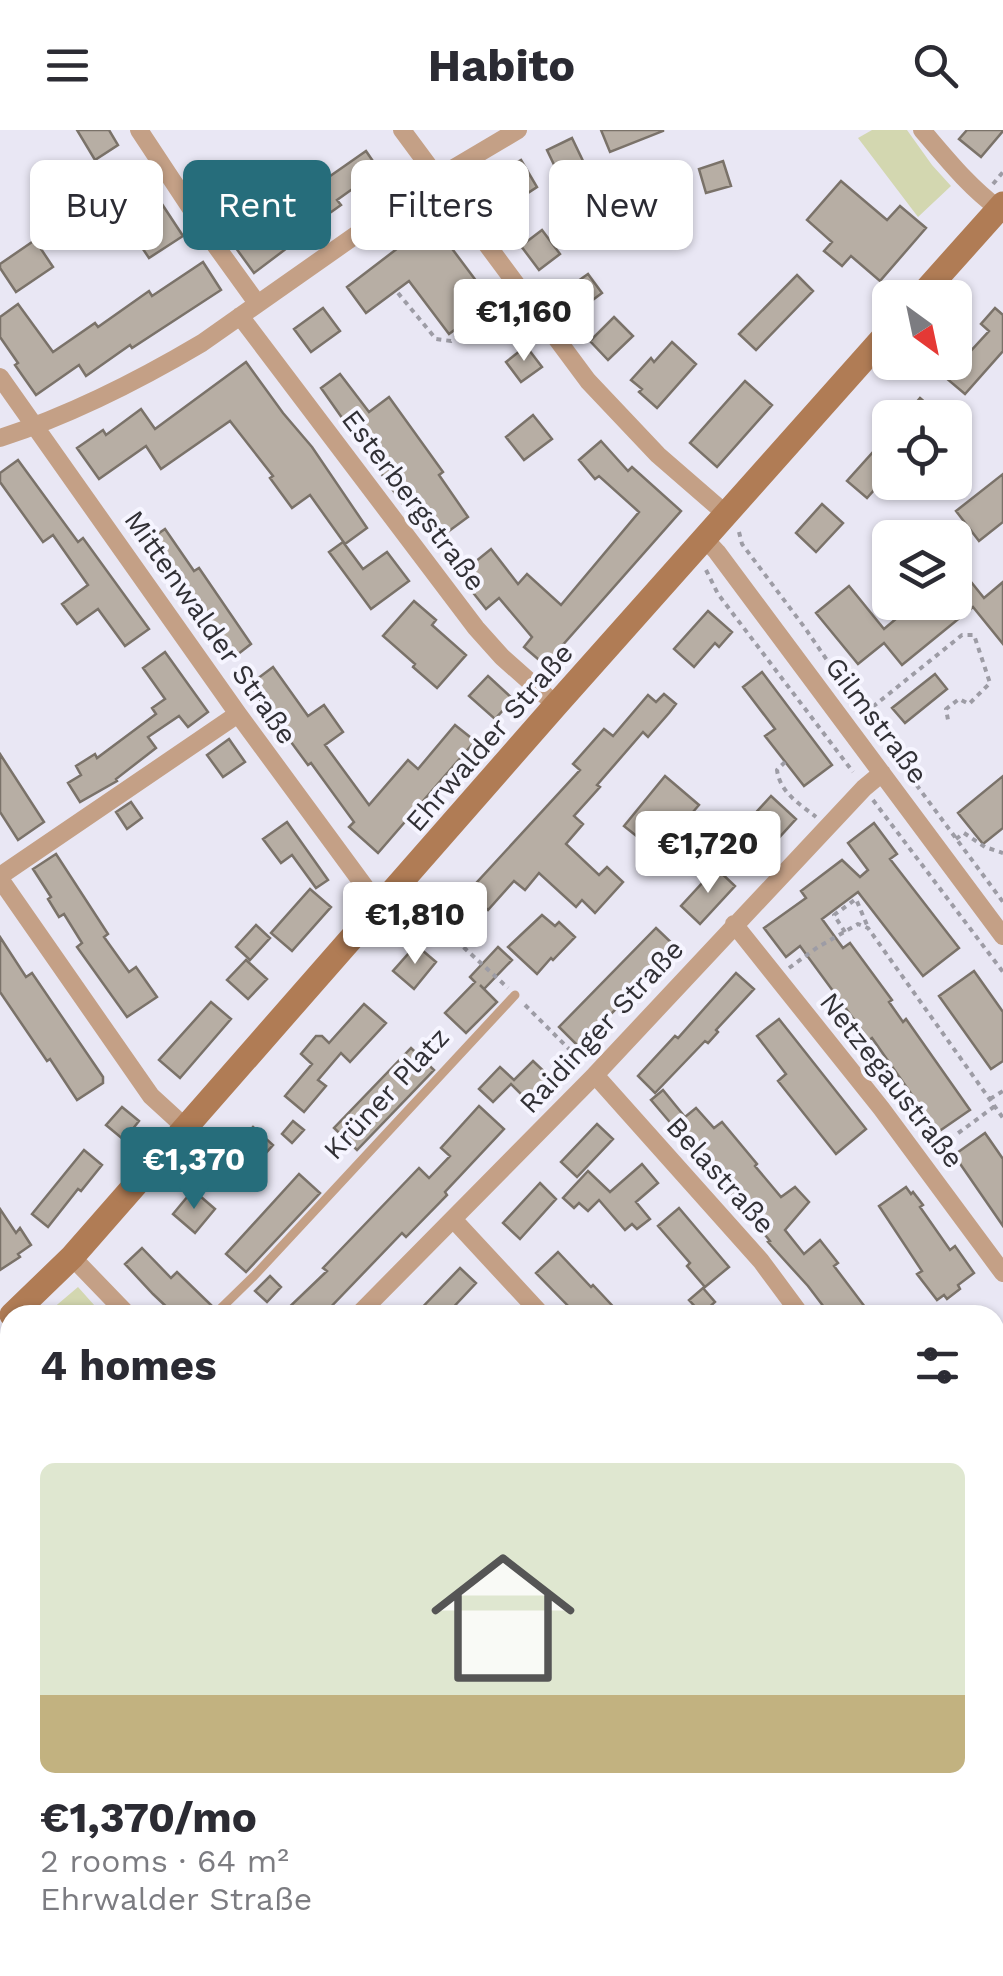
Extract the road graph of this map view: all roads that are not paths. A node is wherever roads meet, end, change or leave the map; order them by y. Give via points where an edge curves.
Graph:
1 (139, 130) edge
2 (402, 130) edge
3 (518, 130) edge
4 (922, 130) edge
5 (424, 160) edge
6 (468, 160) edge
7 (1001, 206) edge
8 (351, 239) edge
9 (491, 250) edge
10 (936, 280) edge
11 (258, 304) junction
12 (240, 316) junction
13 (872, 352) edge
14 (0, 377) edge
15 (35, 426) junction
16 (0, 438) edge
17 (732, 522) junction
18 (705, 539) junction
19 (556, 705) junction
20 (238, 714) junction
21 (882, 773) junction
22 (0, 877) edge
23 (390, 895) junction
24 (734, 924) junction
25 (1003, 936) edge
26 (516, 996) road end
27 (595, 1075) junction
28 (186, 1128) junction
29 (453, 1219) junction
30 (72, 1257) junction
31 (1003, 1273) edge
32 (22, 1305) edge
33 (118, 1305) edge
34 (224, 1305) edge
35 (368, 1305) edge
36 (533, 1305) edge
37 (794, 1305) edge

1 - 11 street
2 - 5 street
3 - 6 street
4 - 7 street via 973,187
7 - 10 street
8 - 11 street
9 - 17 street via 588,382
11 - 12 street
12 - 15 street via 163,366
12 - 19 street, Esterbergstraße via 476,628
13 - 17 street, Ehrwalder Straße
14 - 15 street, Mittenwalder Straße
15 - 16 street
15 - 20 street, Mittenwalder Straße
17 - 18 street, Ehrwalder Straße
18 - 19 street, Ehrwalder Straße
18 - 21 street, Gilmstraße
19 - 23 street, Ehrwalder Straße
20 - 22 street
20 - 23 street, Mittenwalder Straße via 371,895
21 - 24 street, Raidinger Straße
21 - 25 street, Gilmstraße
22 - 28 street via 152,1096
23 - 28 street, Ehrwalder Straße
24 - 27 street, Raidinger Straße
24 - 31 street, Netzegaustraße
26 - 34 lane, Krüner Platz
27 - 29 street, Raidinger Straße
27 - 37 street, Belastraße
28 - 30 street, Ehrwalder Straße
29 - 35 street, Raidinger Straße
29 - 36 street
30 - 32 street, Ehrwalder Straße
30 - 33 street

